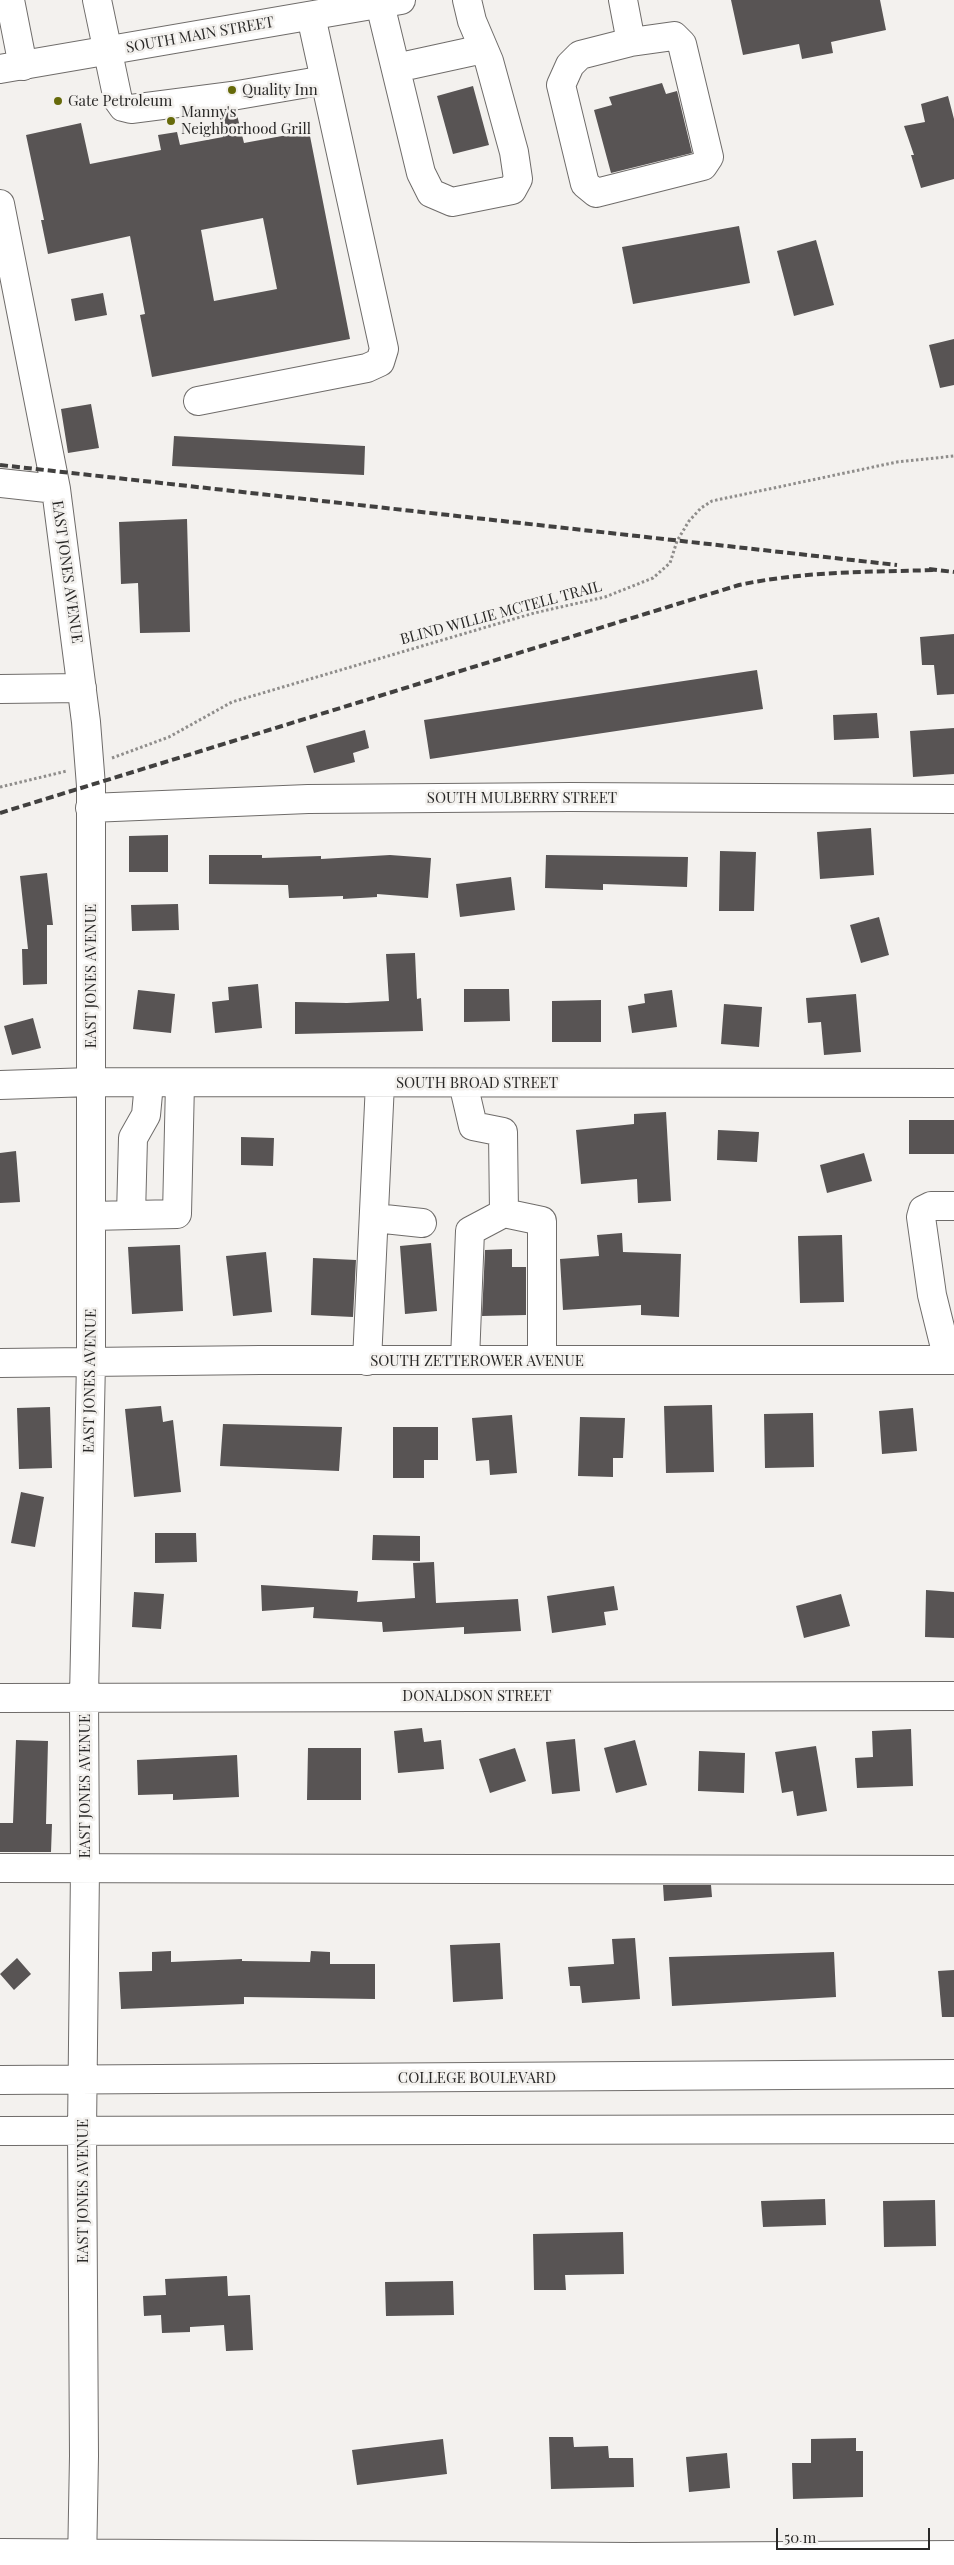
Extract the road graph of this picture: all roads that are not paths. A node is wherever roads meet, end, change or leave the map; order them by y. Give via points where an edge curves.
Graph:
1 (10, 0) edge
2 (98, 0) edge
3 (467, 0) edge
4 (623, 0) edge
5 (390, 2) edge
6 (311, 16) junction
7 (631, 42) junction
8 (484, 49) junction
9 (109, 50) junction
10 (11, 68) edge
11 (396, 68) junction
12 (326, 80) junction
13 (0, 204) edge
14 (198, 401) dead end
15 (0, 483) edge
16 (56, 489) junction
17 (82, 688) junction
18 (0, 689) edge
19 (954, 799) edge
20 (90, 808) junction
21 (91, 1082) junction
22 (149, 1082) junction
23 (180, 1083) junction
24 (380, 1083) junction
25 (463, 1083) junction
26 (954, 1083) edge
27 (0, 1085) edge
28 (954, 1206) edge
29 (504, 1213) junction
30 (131, 1215) junction
31 (91, 1216) junction
32 (375, 1218) junction
33 (422, 1223) dead end
34 (466, 1360) junction
35 (542, 1360) junction
36 (951, 1360) edge
37 (92, 1361) junction
38 (367, 1361) junction
39 (0, 1363) edge
40 (954, 1696) edge
41 (84, 1697) junction
42 (0, 1698) edge
43 (0, 1868) edge
44 (85, 1869) junction
45 (954, 1870) edge
46 (954, 2074) edge
47 (0, 2080) edge
48 (82, 2080) junction
49 (954, 2129) edge
50 (0, 2131) edge
51 (82, 2131) junction
52 (0, 2553) edge
53 (954, 2555) edge
54 (83, 2559) edge
55 (762, 2561) edge

1 - 10 street
2 - 9 street
3 - 8 street
4 - 7 street
5 - 6 street, SOUTH MAIN STREET
5 - 11 street
6 - 9 street, SOUTH MAIN STREET
6 - 12 street
7 - 7 street via 580,54 561,85 585,184 596,193 703,166 709,157 682,44 674,36
8 - 11 street
8 - 11 street via 514,152 518,179 512,190 452,202 431,193 421,173
9 - 10 street, SOUTH MAIN STREET
9 - 12 street via 118,100 123,107 131,109
12 - 14 street via 384,349 380,362 367,368
13 - 16 street, EAST JONES AVENUE
15 - 16 street
16 - 17 street, EAST JONES AVENUE
17 - 18 street
17 - 20 street, EAST JONES AVENUE via 90,766
19 - 20 street, SOUTH MULBERRY STREET via 318,799
20 - 21 street, EAST JONES AVENUE
21 - 22 street, SOUTH BROAD STREET
21 - 27 street, SOUTH BROAD STREET
21 - 31 street, EAST JONES AVENUE
22 - 23 street, SOUTH BROAD STREET
22 - 30 street via 146,1115 133,1138
23 - 24 street, SOUTH BROAD STREET
23 - 30 street via 177,1214
24 - 25 street, SOUTH BROAD STREET
24 - 32 street
25 - 26 street, SOUTH BROAD STREET
25 - 29 street via 473,1126 503,1132
28 - 36 street via 931,1206 922,1210 921,1217 932,1295
29 - 34 street via 470,1231
29 - 35 street via 542,1221
30 - 31 street
31 - 37 street, EAST JONES AVENUE
32 - 33 street
32 - 38 street
34 - 35 street, SOUTH ZETTEROWER AVENUE
34 - 38 street, SOUTH ZETTEROWER AVENUE
35 - 36 street, SOUTH ZETTEROWER AVENUE
37 - 38 street, SOUTH ZETTEROWER AVENUE
37 - 39 street, SOUTH ZETTEROWER AVENUE
37 - 41 street, EAST JONES AVENUE
40 - 41 street, DONALDSON STREET
41 - 42 street, DONALDSON STREET
41 - 44 street, EAST JONES AVENUE
43 - 44 street
44 - 45 street
44 - 48 street, EAST JONES AVENUE
46 - 48 street, COLLEGE BOULEVARD
47 - 48 street, COLLEGE BOULEVARD
48 - 51 street, EAST JONES AVENUE
49 - 51 street
50 - 51 street
51 - 54 street, EAST JONES AVENUE
52 - 54 street
53 - 55 street
54 - 55 street

